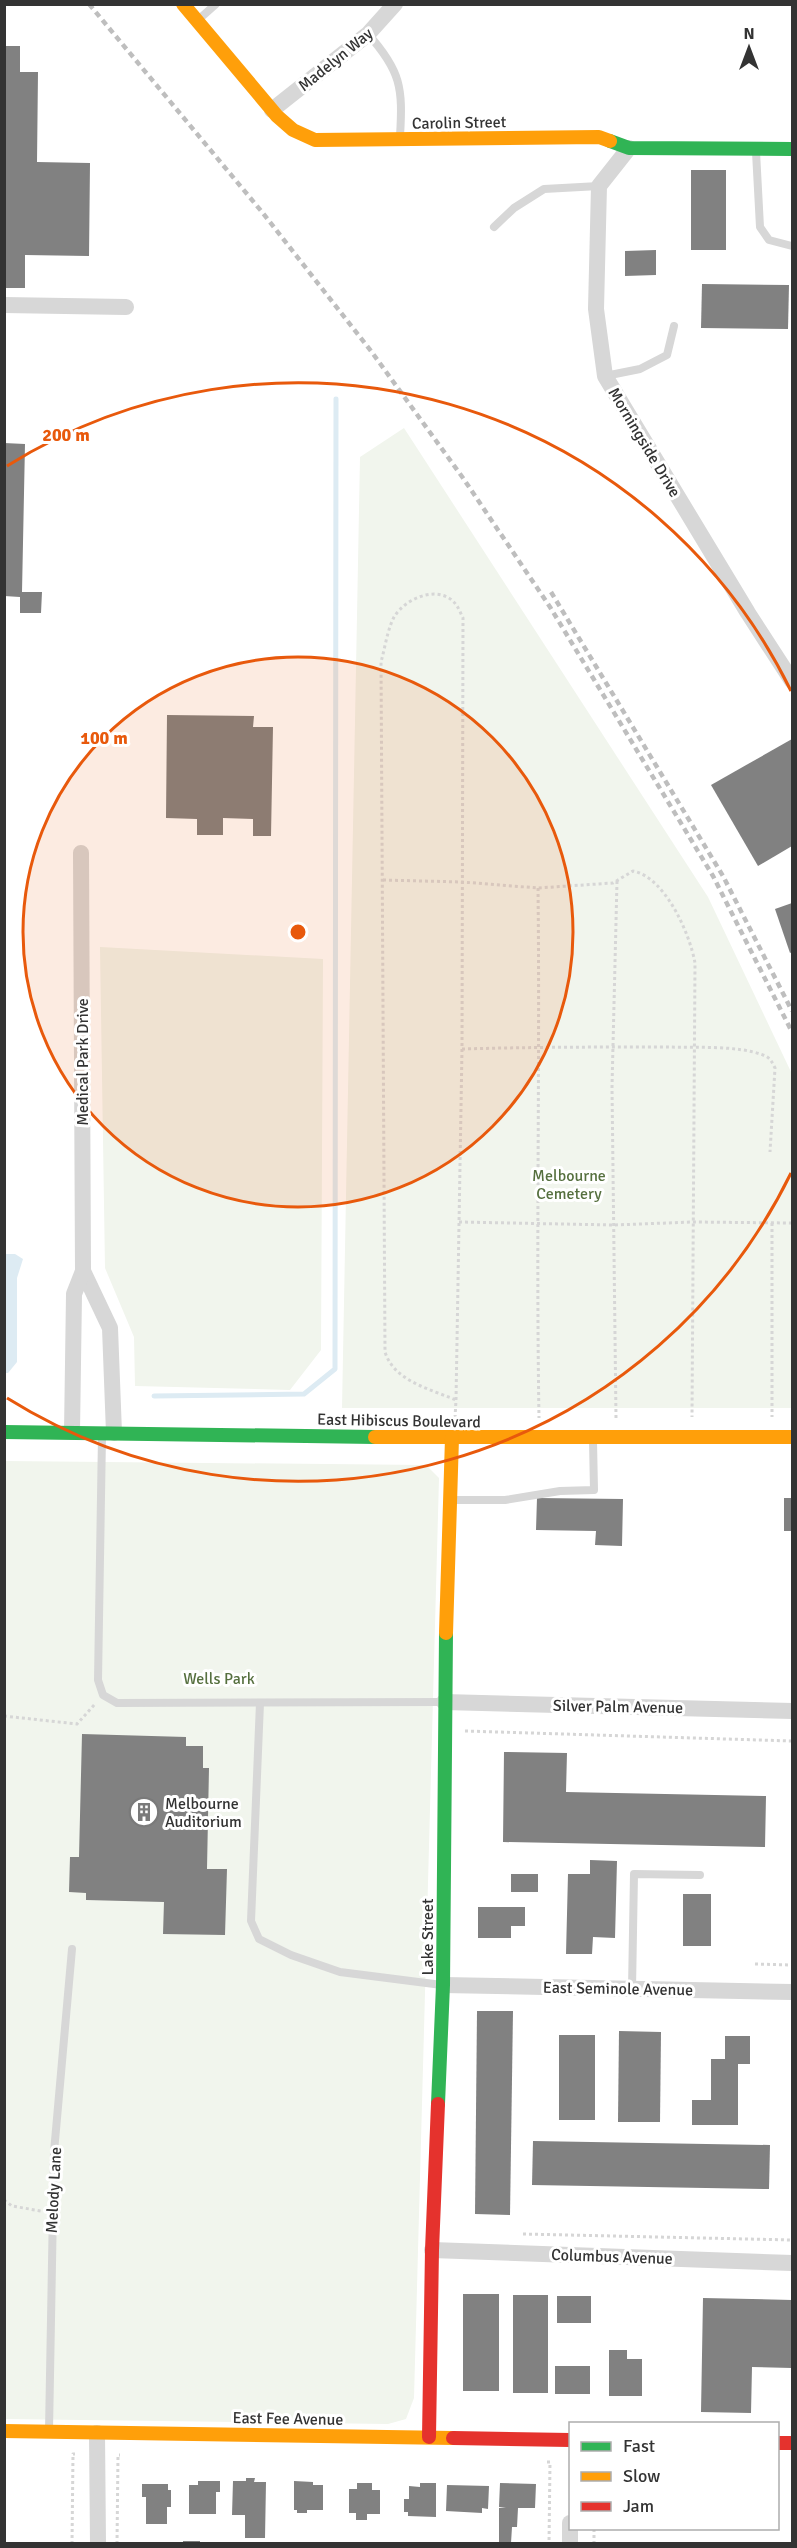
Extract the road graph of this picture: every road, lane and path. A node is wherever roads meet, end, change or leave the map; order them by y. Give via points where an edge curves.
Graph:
1 (183, 4) edge
2 (216, 4) edge
3 (395, 4) edge
4 (197, 21) junction
5 (368, 34) junction
6 (272, 110) junction
7 (400, 139) junction
8 (629, 148) junction
9 (756, 148) junction
10 (792, 148) edge
11 (599, 186) junction
12 (494, 227) dead end
13 (792, 246) edge
14 (4, 305) edge
15 (126, 307) dead end
16 (675, 326) dead end
17 (605, 376) junction
18 (792, 681) edge
19 (81, 853) dead end
20 (383, 880) junction
21 (617, 881) junction
22 (462, 882) junction
23 (538, 888) junction
24 (540, 1047) junction
25 (613, 1047) junction
26 (693, 1048) junction
27 (462, 1049) junction
28 (770, 1152) dead end
29 (459, 1222) junction
30 (693, 1222) junction
31 (538, 1223) junction
32 (772, 1223) junction
33 (792, 1223) edge
34 (614, 1224) junction
35 (83, 1271) junction
36 (456, 1400) junction
37 (4, 1432) edge
38 (72, 1432) junction
39 (108, 1433) junction
40 (539, 1437) junction
41 (592, 1437) junction
42 (616, 1437) junction
43 (692, 1437) junction
44 (772, 1437) junction
45 (792, 1437) edge
46 (453, 1438) junction
47 (450, 1500) junction
48 (4, 1638) edge
49 (103, 1695) junction
50 (4, 1696) edge
51 (444, 1702) junction
52 (260, 1703) junction
53 (792, 1711) edge
54 (4, 1716) edge
55 (792, 1741) edge
56 (465, 1742) dead end
57 (700, 1875) dead end
58 (72, 1949) dead end
59 (755, 1964) dead end
60 (792, 1965) edge
61 (443, 1985) junction
62 (632, 1989) junction
63 (792, 1992) edge
64 (4, 2200) edge
65 (52, 2212) junction
66 (523, 2234) dead end
67 (792, 2240) edge
68 (432, 2250) junction
69 (792, 2263) edge
70 (4, 2431) edge
71 (49, 2432) junction
72 (97, 2433) junction
73 (429, 2437) junction
74 (569, 2439) edge
75 (130, 2455) dead end
76 (538, 2462) dead end
77 (98, 2544) edge
78 (117, 2544) edge
79 (549, 2544) edge

1 - 4 street, Carolin Street
2 - 4 lane
3 - 5 street, Madelyn Way
4 - 6 street, Carolin Street
5 - 6 street, Madelyn Way
5 - 7 lane via 400,81
6 - 7 street, Carolin Street via 293,130 315,140
7 - 8 street, Carolin Street via 599,137
8 - 9 street, Carolin Street
8 - 11 street
9 - 10 street, Carolin Street
9 - 13 lane via 760,227 769,240
11 - 12 lane via 544,189 514,208
11 - 17 street, Morningside Drive via 596,309
14 - 15 street
16 - 17 lane via 667,356 640,369
17 - 18 street, Morningside Drive
19 - 35 street, Medical Park Drive
20 - 22 path
20 - 22 path via 381,662 395,617 405,605 422,594 438,594 456,603 463,618
20 - 36 path via 385,1352 388,1364 404,1378
21 - 23 path
21 - 25 path
21 - 26 path via 633,871 640,872 656,885 686,932 695,963
22 - 23 path
22 - 27 path
23 - 24 path
24 - 25 path
24 - 27 path
24 - 31 path
25 - 26 path
25 - 34 path
26 - 28 path via 741,1050 761,1054 771,1061 775,1080
26 - 30 path
27 - 29 path
29 - 31 path
29 - 36 path
30 - 32 path
30 - 34 path
30 - 43 path
31 - 34 path
31 - 40 path
32 - 33 path
32 - 44 path
34 - 42 path
35 - 38 street, Medical Park Drive via 74,1294
35 - 39 street, Medical Park Drive via 110,1328
36 - 46 path
37 - 38 street, East Hibiscus Boulevard
38 - 39 street, East Hibiscus Boulevard
39 - 46 street, East Hibiscus Boulevard
39 - 49 lane via 98,1680
40 - 41 street, East Hibiscus Boulevard
40 - 46 street, East Hibiscus Boulevard
41 - 42 street, East Hibiscus Boulevard
41 - 47 lane via 594,1490 505,1500
42 - 43 street, East Hibiscus Boulevard
43 - 44 street, East Hibiscus Boulevard
44 - 45 street, East Hibiscus Boulevard
46 - 47 street, Lake Street
47 - 51 street, Lake Street
48 - 50 path
49 - 52 lane via 117,1703
49 - 54 path via 77,1724
51 - 52 lane
51 - 53 street, Silver Palm Avenue
51 - 61 street, Lake Street
52 - 61 lane via 251,1921 259,1939 340,1972
55 - 56 path via 465,1730
57 - 62 lane via 634,1874
58 - 65 lane, Melody Lane
59 - 60 path
61 - 62 street, East Seminole Avenue
61 - 68 street, Lake Street
62 - 63 street, East Seminole Avenue
64 - 65 path via 12,2206
65 - 71 lane, Melody Lane
66 - 67 path
68 - 69 street, Columbus Avenue
68 - 73 street, Lake Street
70 - 71 street, East Fee Avenue
71 - 72 street, East Fee Avenue
72 - 73 street, East Fee Avenue
72 - 77 street
73 - 74 street, East Fee Avenue
75 - 78 path via 118,2455
76 - 79 path via 550,2462

